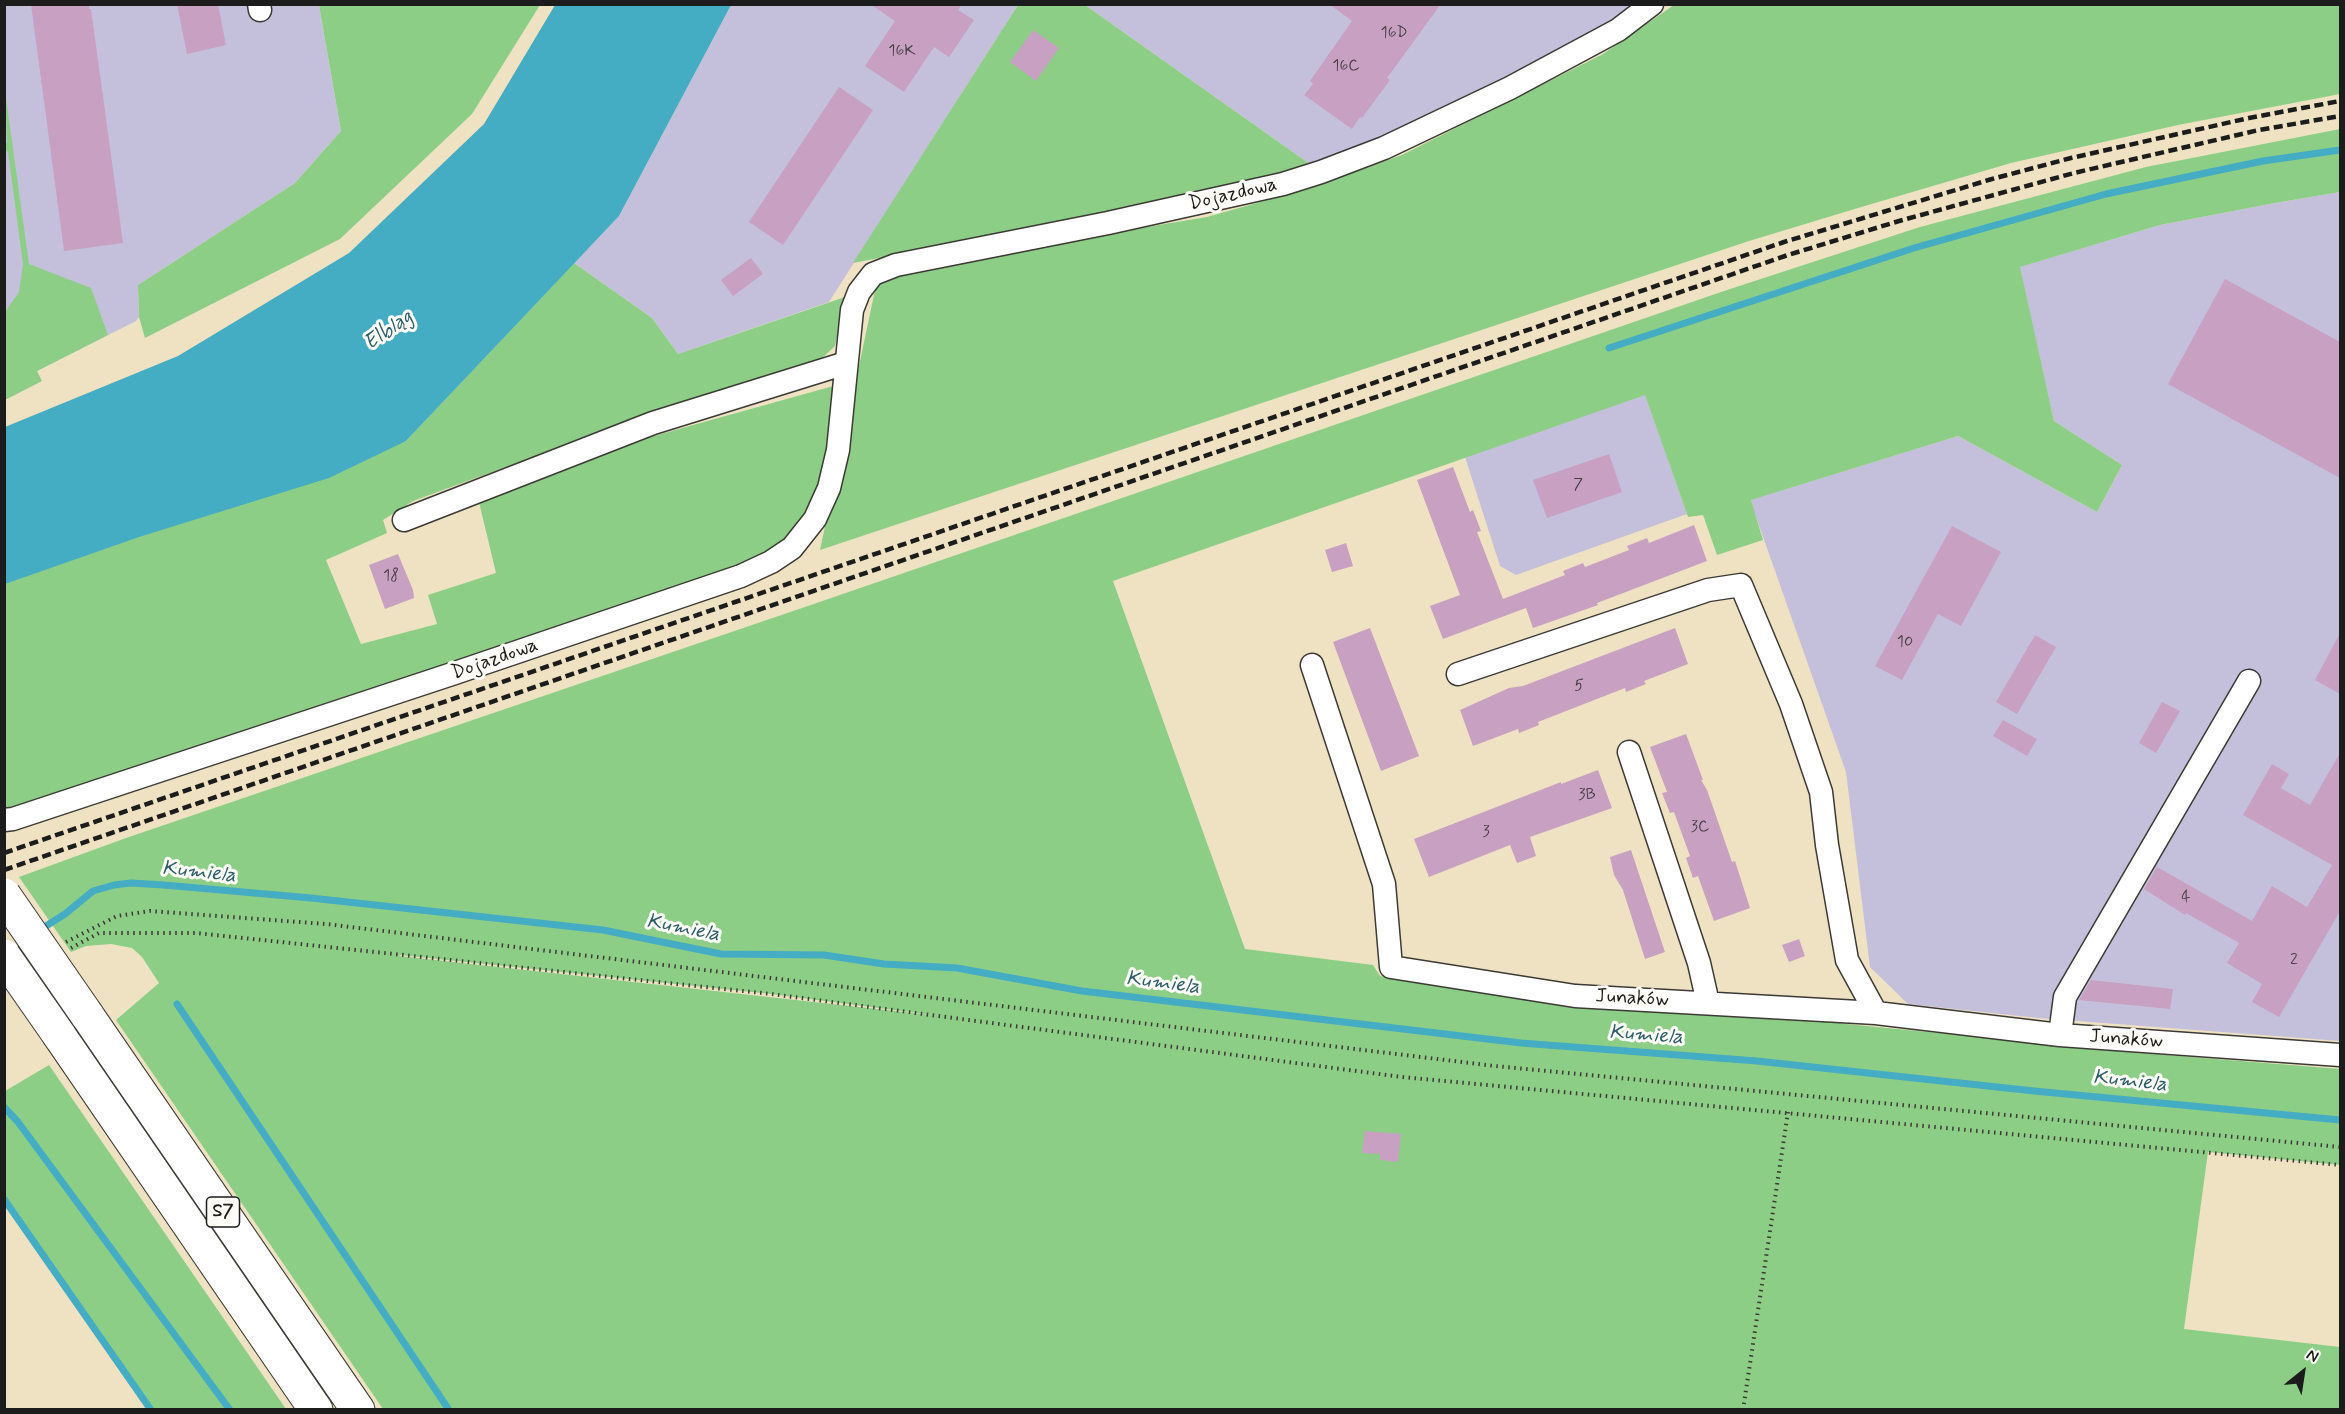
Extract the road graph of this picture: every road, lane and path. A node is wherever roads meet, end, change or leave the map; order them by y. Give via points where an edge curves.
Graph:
1 (1652, 4) edge
2 (846, 363) junction
3 (404, 520) dead end
4 (1312, 665) dead end
5 (1458, 674) dead end
6 (2249, 681) dead end
7 (1629, 752) dead end
8 (4, 820) edge
9 (4, 895) edge
10 (99, 933) dead end
11 (65, 943) dead end
12 (4, 956) edge
13 (1708, 1003) junction
14 (1876, 1013) junction
15 (2060, 1035) junction
16 (2340, 1055) edge
17 (1788, 1112) junction
18 (2340, 1147) edge
19 (2340, 1165) edge
20 (316, 1410) edge
21 (358, 1410) edge
22 (1743, 1410) edge

1 - 2 street, Dojazdowa via 1618,30 1510,88 1384,148 1321,172 1120,220 896,265 873,274 859,292 852,310
2 - 3 street via 652,423
2 - 8 street, Dojazdowa via 838,450 829,488 814,519 792,548 771,562 741,576 455,673
4 - 13 street, Junaków via 1384,884 1391,967 1575,996
5 - 14 street via 1708,590 1741,585 1791,704 1821,792 1847,960
6 - 15 street via 2065,997
7 - 13 street via 1699,963
9 - 21 highway, S7, bridge
10 - 17 path via 196,933 795,997 1401,1077
11 - 18 path via 117,916 150,911 326,924 1495,1066
12 - 20 highway, S7, bridge
13 - 14 street, Junaków
14 - 15 street, Junaków
15 - 16 street, Junaków
17 - 19 path
17 - 22 path

